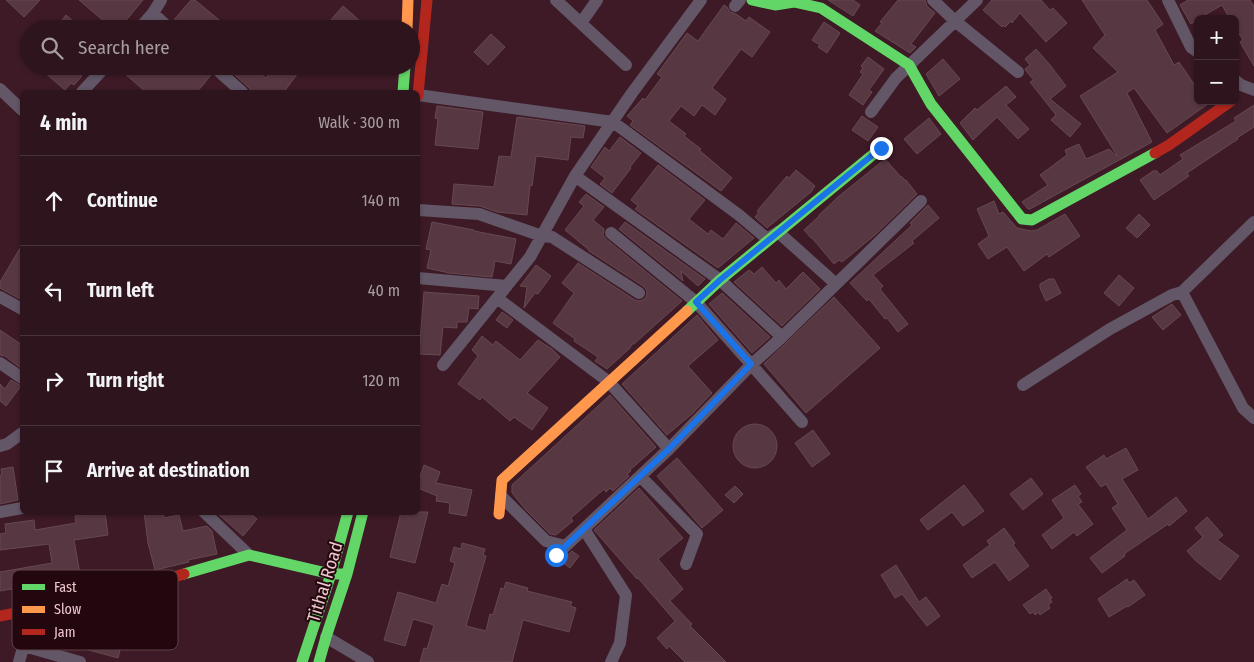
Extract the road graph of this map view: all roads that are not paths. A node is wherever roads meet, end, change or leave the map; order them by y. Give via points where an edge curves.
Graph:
1 (161, 0) edge
2 (408, 0) edge
3 (427, 0) edge
4 (556, 0) edge
5 (597, 0) edge
6 (701, 0) edge
7 (752, 0) edge
8 (933, 0) edge
9 (977, 0) edge
10 (1168, 0) edge
11 (153, 13) junction
12 (147, 20) edge
13 (160, 20) edge
14 (407, 20) edge
15 (955, 20) junction
16 (581, 23) junction
17 (1194, 49) edge
18 (626, 65) dead end
19 (909, 65) junction
20 (1018, 72) dead end
21 (420, 74) edge
22 (98, 75) edge
23 (223, 75) edge
24 (404, 75) edge
25 (420, 75) edge
26 (1239, 83) edge
27 (0, 89) edge
28 (84, 90) edge
29 (240, 90) edge
30 (403, 90) edge
31 (418, 90) edge
32 (1254, 90) edge
33 (420, 95) edge
34 (1225, 105) edge
35 (20, 108) edge
36 (871, 112) dead end
37 (613, 122) junction
38 (881, 148) dead end
39 (575, 176) junction
40 (922, 200) dead end
41 (420, 210) edge
42 (1254, 222) edge
43 (778, 232) junction
44 (611, 233) dead end
45 (542, 236) junction
46 (420, 278) edge
47 (720, 280) junction
48 (836, 284) junction
49 (507, 286) junction
50 (1182, 292) junction
51 (639, 293) dead end
52 (0, 297) edge
53 (497, 298) junction
54 (696, 302) junction
55 (20, 308) edge
56 (782, 337) junction
57 (0, 363) edge
58 (751, 364) junction
59 (443, 365) dead end
60 (20, 377) edge
61 (609, 382) junction
62 (1022, 385) dead end
63 (1254, 418) edge
64 (802, 422) dead end
65 (20, 434) edge
66 (0, 446) edge
67 (669, 449) junction
68 (640, 476) junction
69 (501, 496) junction
70 (20, 508) edge
71 (0, 512) edge
72 (499, 514) dead end
73 (207, 515) edge
74 (347, 515) edge
75 (362, 515) edge
76 (584, 529) junction
77 (565, 546) junction
78 (249, 555) junction
79 (556, 555) dead end
80 (686, 564) dead end
81 (330, 574) junction
82 (347, 574) junction
83 (178, 576) edge
84 (326, 637) junction
85 (38, 650) edge
86 (80, 662) edge
87 (302, 662) edge
88 (319, 662) edge
89 (368, 662) edge
90 (611, 662) edge

1 - 11 street
2 - 14 street
3 - 21 street
4 - 16 street
5 - 16 street
6 - 37 street
7 - 19 street via 775,5 794,2 821,8
8 - 15 street
9 - 15 street
10 - 17 street
11 - 12 street
11 - 13 street
15 - 19 street
15 - 20 street
16 - 18 street
19 - 34 street via 931,104 1022,219 1032,220 1169,145
19 - 36 street
22 - 28 street
23 - 29 street
24 - 30 street
25 - 31 street
26 - 32 street
27 - 35 street
33 - 37 street
37 - 39 street
37 - 43 street via 764,237
38 - 43 street
39 - 45 street
39 - 47 street
40 - 48 street
41 - 45 street via 480,214
42 - 50 street
43 - 47 street
43 - 48 street
44 - 54 street
45 - 49 street
45 - 51 street via 552,237
46 - 49 street
47 - 54 street
47 - 56 street
48 - 56 street
49 - 53 street
50 - 62 street via 1110,329
50 - 63 street via 1243,408
52 - 55 street
53 - 59 street
53 - 61 street
54 - 58 street
54 - 61 street
56 - 58 street
57 - 60 street
58 - 64 street
58 - 67 street
61 - 67 street
61 - 69 street via 502,480
65 - 66 street
67 - 68 street
68 - 76 street
68 - 80 street via 698,534
69 - 72 street
69 - 77 street via 546,541
70 - 71 street
73 - 78 street
74 - 81 street
75 - 82 street, Tithal Road
76 - 77 street
76 - 90 street via 626,595 620,643
77 - 79 street
78 - 81 street
78 - 83 street
81 - 82 street
81 - 87 street
82 - 84 street, Tithal Road
84 - 88 street, Tithal Road
84 - 89 street
85 - 86 street

